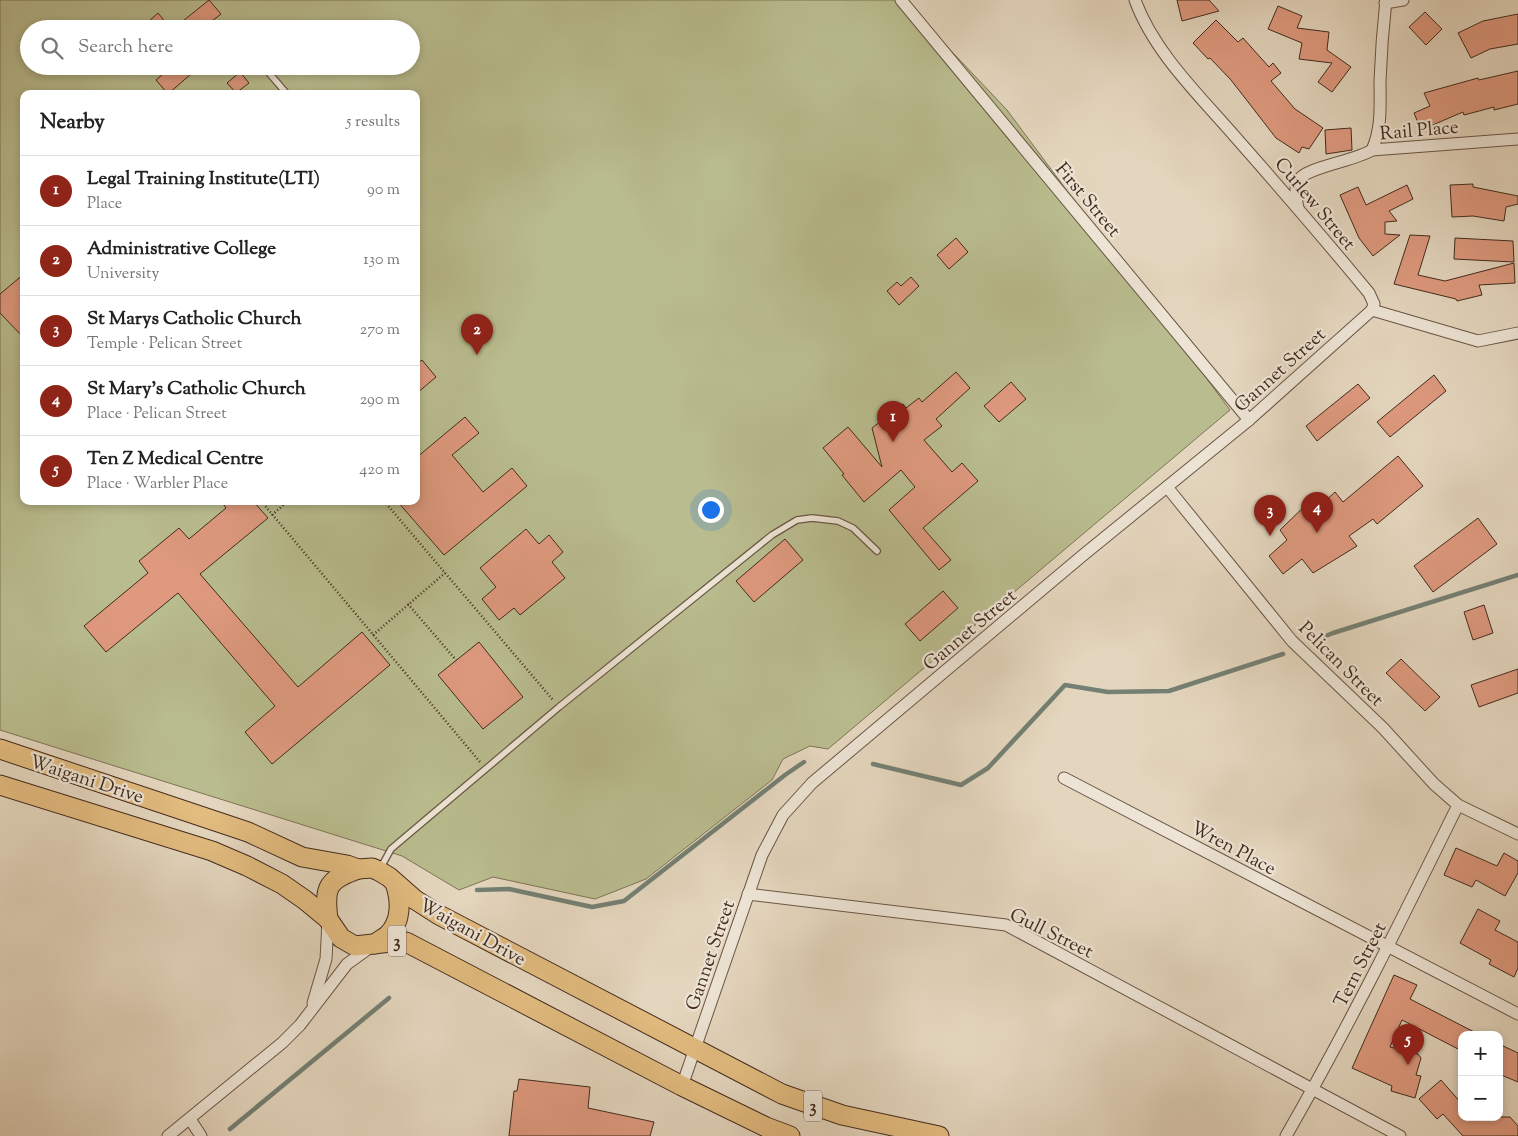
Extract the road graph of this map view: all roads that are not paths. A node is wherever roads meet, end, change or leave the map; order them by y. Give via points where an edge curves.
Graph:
1 (901, 0) edge
2 (1135, 0) edge
3 (1403, 0) edge
4 (1386, 1) edge
5 (271, 75) edge
6 (284, 90) edge
7 (1518, 139) edge
8 (1372, 150) junction
9 (1298, 208) junction
10 (1372, 310) junction
11 (1518, 333) edge
12 (1249, 420) junction
13 (1167, 487) junction
14 (877, 551) dead end
15 (0, 749) edge
16 (1064, 778) dead end
17 (0, 785) edge
18 (1458, 805) junction
19 (1518, 834) edge
20 (358, 869) junction
21 (378, 871) junction
22 (395, 883) junction
23 (748, 894) junction
24 (328, 919) junction
25 (375, 944) junction
26 (1388, 947) junction
27 (310, 1012) junction
28 (1518, 1014) edge
29 (696, 1050) junction
30 (682, 1086) junction
31 (1312, 1090) junction
32 (190, 1119) junction
33 (168, 1136) edge
34 (201, 1136) edge
35 (790, 1136) edge
36 (939, 1136) edge
37 (1286, 1136) edge
38 (1400, 1136) edge

1 - 12 street, First Street
2 - 9 street, Curlew Street via 1156,40 1180,73
3 - 4 street
4 - 8 street via 1380,117
5 - 6 lane
7 - 8 street, Rail Place
8 - 9 street, Rail Place via 1301,176 1295,192
9 - 10 street, Curlew Street via 1369,293 1374,304
10 - 11 street via 1478,341
10 - 12 street, Gannet Street
12 - 13 street, Gannet Street
13 - 18 street, Pelican Street via 1292,641
13 - 23 street, Gannet Street via 800,794 778,822
14 - 21 lane via 853,528 838,520 797,520 772,535 559,707 391,849
15 - 20 highway, Waigani Drive / 3 via 248,832 302,857
16 - 26 street, Wren Place
17 - 24 highway, Waigani Drive / 3 via 212,851 282,884
18 - 19 street, Pelican Street
18 - 26 street, Tern Street
20 - 21 highway, Waigani Drive / 3
20 - 24 highway via 336,877 330,885
21 - 22 highway, Waigani Drive / 3
22 - 25 highway via 400,896 398,918 387,936
22 - 29 highway, Waigani Drive / 3 via 439,915
23 - 29 street, Gannet Street
23 - 31 street, Gull Street via 1006,925
24 - 25 highway, Waigani Drive / 3 via 346,942 355,946
24 - 27 street via 326,959
25 - 27 street via 347,964
25 - 30 highway, Waigani Drive / 3 via 406,942
26 - 28 street, Wren Place
26 - 31 street, Tern Street
27 - 32 street via 282,1043
29 - 30 street, Gannet Street
29 - 36 highway, Waigani Drive / 3 via 782,1094 814,1106
30 - 35 highway, Waigani Drive / 3
31 - 37 street, Tern Street
31 - 38 street, Gull Street
32 - 33 street
32 - 34 street

